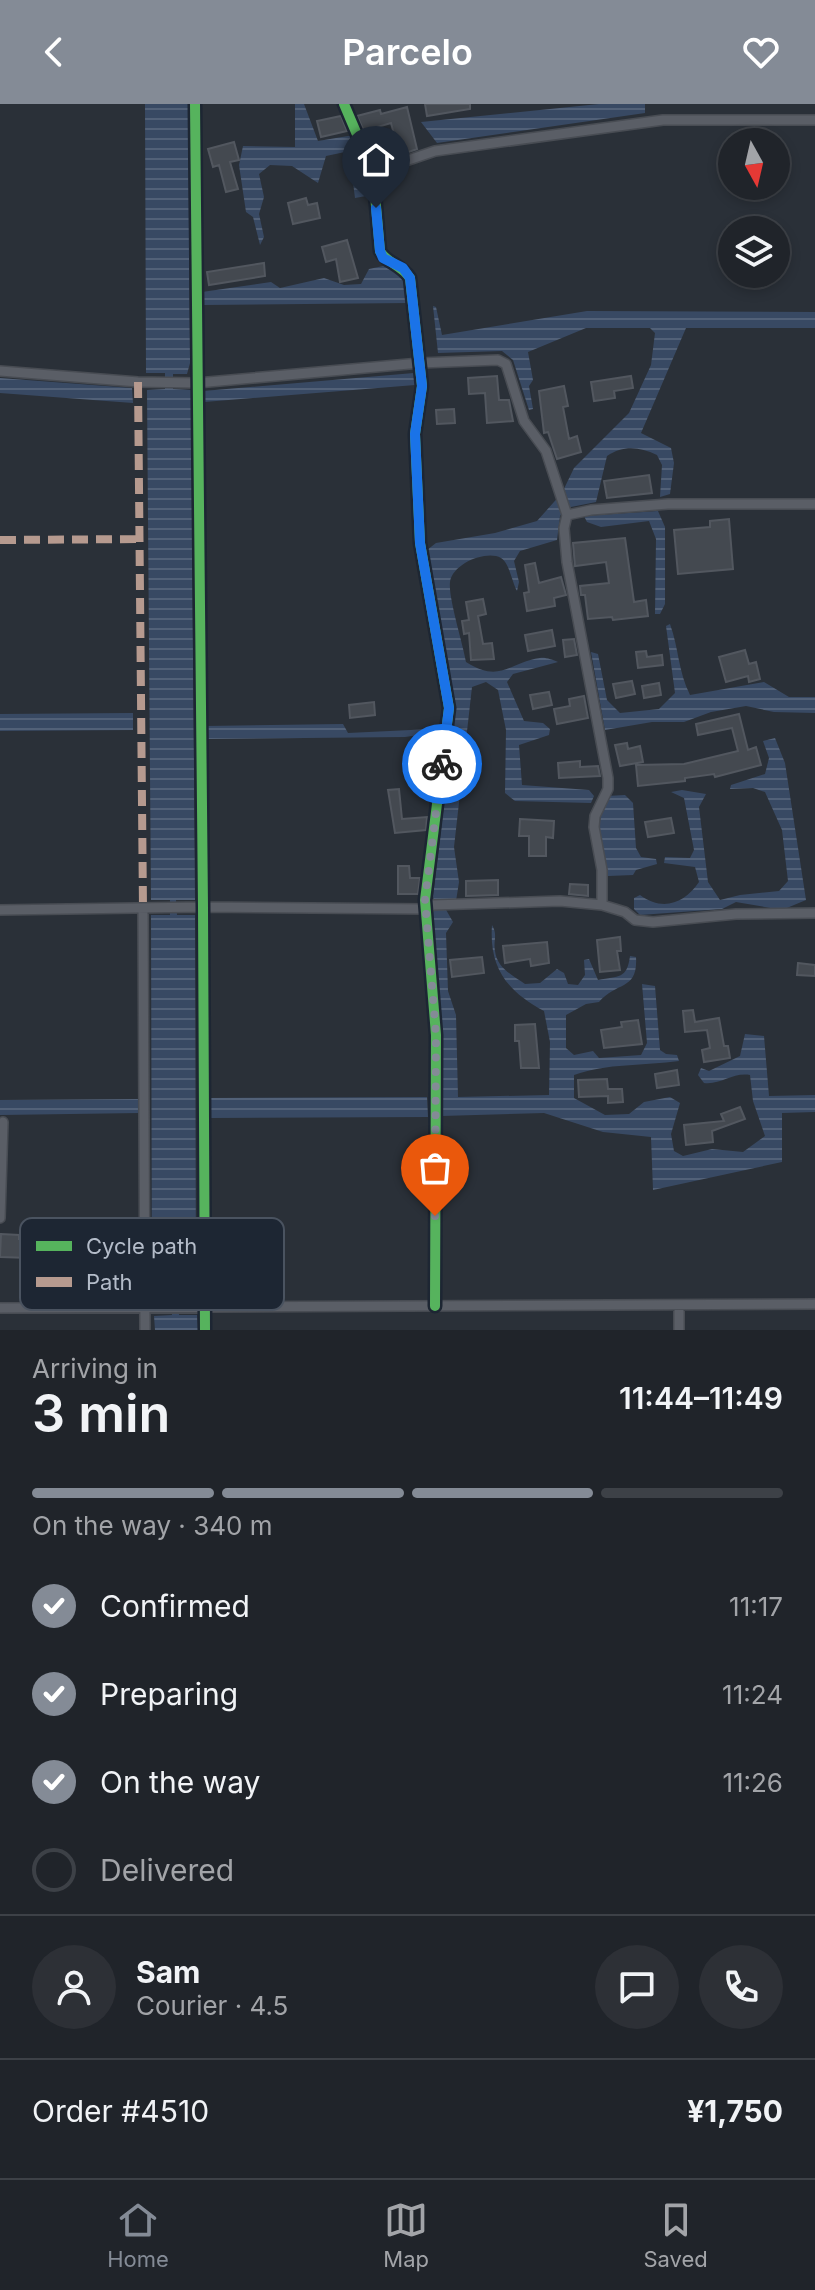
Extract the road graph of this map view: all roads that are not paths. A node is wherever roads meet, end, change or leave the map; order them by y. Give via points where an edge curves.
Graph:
1 (195, 104) edge
2 (344, 104) edge
3 (815, 120) edge
4 (373, 172) junction
5 (420, 363) junction
6 (0, 371) edge
7 (197, 383) junction
8 (815, 504) edge
9 (567, 515) junction
10 (602, 905) junction
11 (203, 907) junction
12 (430, 907) junction
13 (143, 908) junction
14 (0, 910) edge
15 (815, 913) edge
16 (3, 1122) dead end
17 (0, 1218) edge
18 (144, 1218) edge
19 (204, 1218) edge
20 (815, 1304) edge
21 (679, 1305) junction
22 (435, 1306) junction
23 (284, 1307) edge
24 (0, 1308) edge
25 (20, 1308) edge
26 (144, 1310) edge
27 (204, 1310) edge
28 (145, 1330) edge
29 (205, 1330) edge
30 (679, 1330) edge

1 - 7 street
2 - 4 street
3 - 4 street via 663,120 435,151
4 - 5 street via 380,251 410,278
5 - 7 street
5 - 9 street via 506,364 524,421 546,451
5 - 12 street via 421,407 415,434 420,543 449,708 425,900
6 - 7 street
7 - 11 street
8 - 9 street via 668,504
9 - 10 street via 567,562 608,778 594,827
10 - 12 street via 560,901
10 - 15 street via 653,922
11 - 12 street
11 - 13 street
11 - 19 street
12 - 22 street via 427,945 436,1035
13 - 14 street
13 - 18 street
16 - 17 street
20 - 21 street
21 - 22 street
21 - 30 street
22 - 23 street
24 - 25 street
26 - 28 street
27 - 29 street

